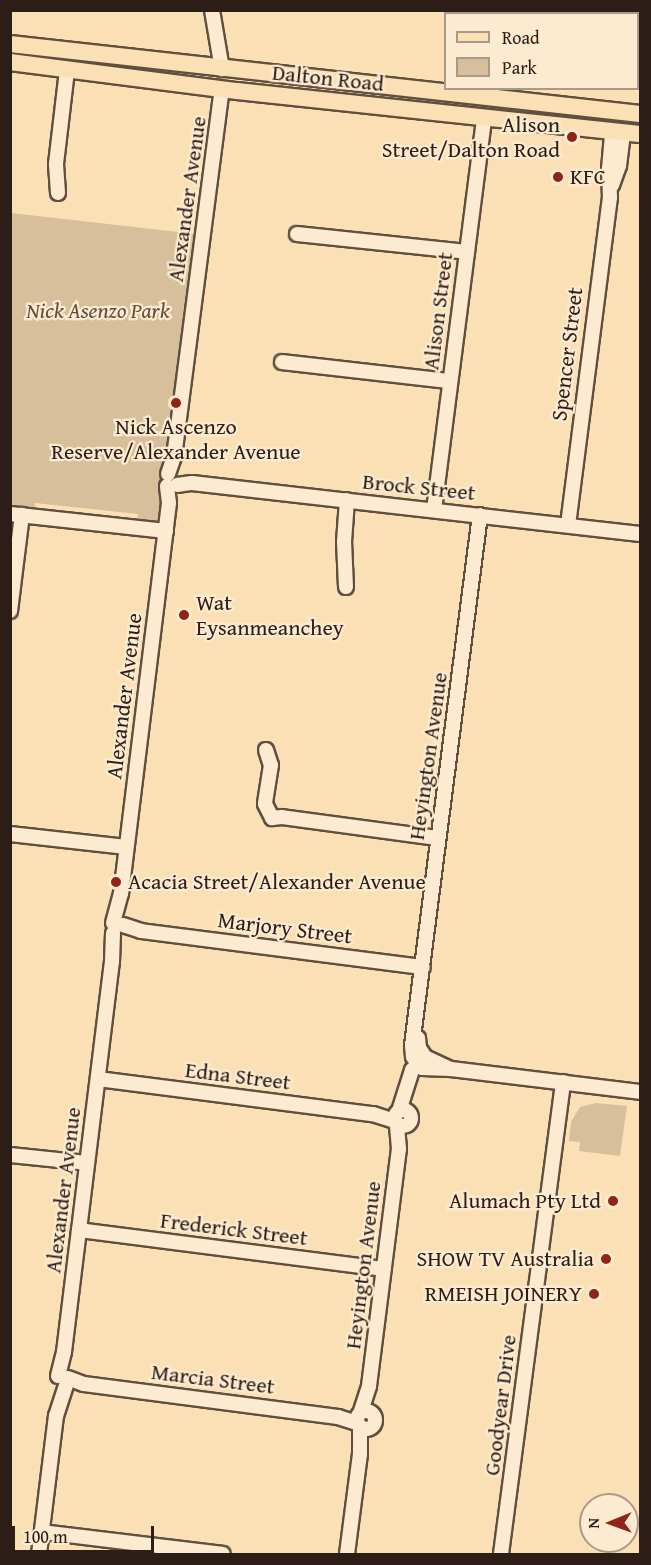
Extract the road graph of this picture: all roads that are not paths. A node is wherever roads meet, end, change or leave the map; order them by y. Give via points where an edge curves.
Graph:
1 (212, 10) edge
2 (10, 44) edge
3 (10, 62) edge
4 (222, 69) junction
5 (67, 70) junction
6 (444, 88) edge
7 (222, 89) junction
8 (466, 90) edge
9 (536, 96) edge
10 (620, 113) junction
11 (640, 114) edge
12 (484, 119) junction
13 (617, 132) junction
14 (640, 134) edge
15 (58, 193) dead end
16 (297, 234) dead end
17 (467, 252) junction
18 (282, 362) dead end
19 (450, 381) junction
20 (174, 480) junction
21 (347, 500) junction
22 (434, 510) junction
23 (16, 515) edge
24 (480, 515) junction
25 (568, 525) junction
26 (165, 531) junction
27 (640, 534) edge
28 (346, 587) dead end
29 (10, 611) edge
30 (266, 750) dead end
31 (10, 834) edge
32 (438, 838) junction
33 (126, 848) junction
34 (119, 928) junction
35 (423, 967) junction
36 (421, 1063) junction
37 (98, 1079) junction
38 (563, 1082) junction
39 (640, 1092) edge
40 (401, 1118) junction
41 (10, 1155) edge
42 (87, 1163) junction
43 (79, 1230) junction
44 (384, 1269) junction
45 (64, 1381) junction
46 (363, 1419) junction
47 (42, 1532) junction
48 (39, 1554) edge
49 (223, 1554) edge
50 (347, 1554) edge
51 (501, 1554) edge

1 - 4 street
2 - 4 main road, Dalton Road
3 - 5 main road, Dalton Road
4 - 6 main road, Dalton Road
4 - 7 main road
5 - 7 main road, Dalton Road
5 - 15 street via 56,164
7 - 12 main road, Dalton Road
7 - 20 street, Alexander Avenue
8 - 9 main road, Dalton Road
9 - 10 main road, Dalton Road
10 - 11 main road, Dalton Road
10 - 13 main road, Spencer Street
12 - 13 main road, Dalton Road
12 - 17 street, Alison Street
13 - 14 main road, Dalton Road
13 - 25 street, Spencer Street via 609,170 611,190
16 - 17 street
17 - 19 street, Alison Street
18 - 19 street
19 - 22 street, Alison Street
20 - 21 street, Brock Street
20 - 26 street, Alexander Avenue
21 - 22 street, Brock Street
21 - 28 street
22 - 24 street, Brock Street
23 - 26 street
23 - 29 street
24 - 25 street, Brock Street
24 - 32 street, Heyington Avenue
25 - 27 street, Brock Street
26 - 33 street, Alexander Avenue
30 - 32 street via 271,765 265,804 272,818
31 - 33 street
32 - 35 street, Heyington Avenue
33 - 34 street, Alexander Avenue
34 - 35 street, Marjory Street
34 - 37 street, Alexander Avenue
35 - 36 street, Heyington Avenue via 418,1002
36 - 38 street
36 - 40 street, Heyington Avenue
37 - 40 street, Edna Street
37 - 42 street, Alexander Avenue
38 - 39 street
38 - 51 street, Goodyear Drive
40 - 44 street, Heyington Avenue
41 - 42 street
42 - 43 street, Alexander Avenue
43 - 44 street, Frederick Street
43 - 45 street, Alexander Avenue
44 - 46 street, Heyington Avenue
45 - 46 street, Marcia Street
45 - 47 street, Alexander Avenue
46 - 50 street, Heyington Avenue
47 - 48 street, Alexander Avenue
47 - 49 street

